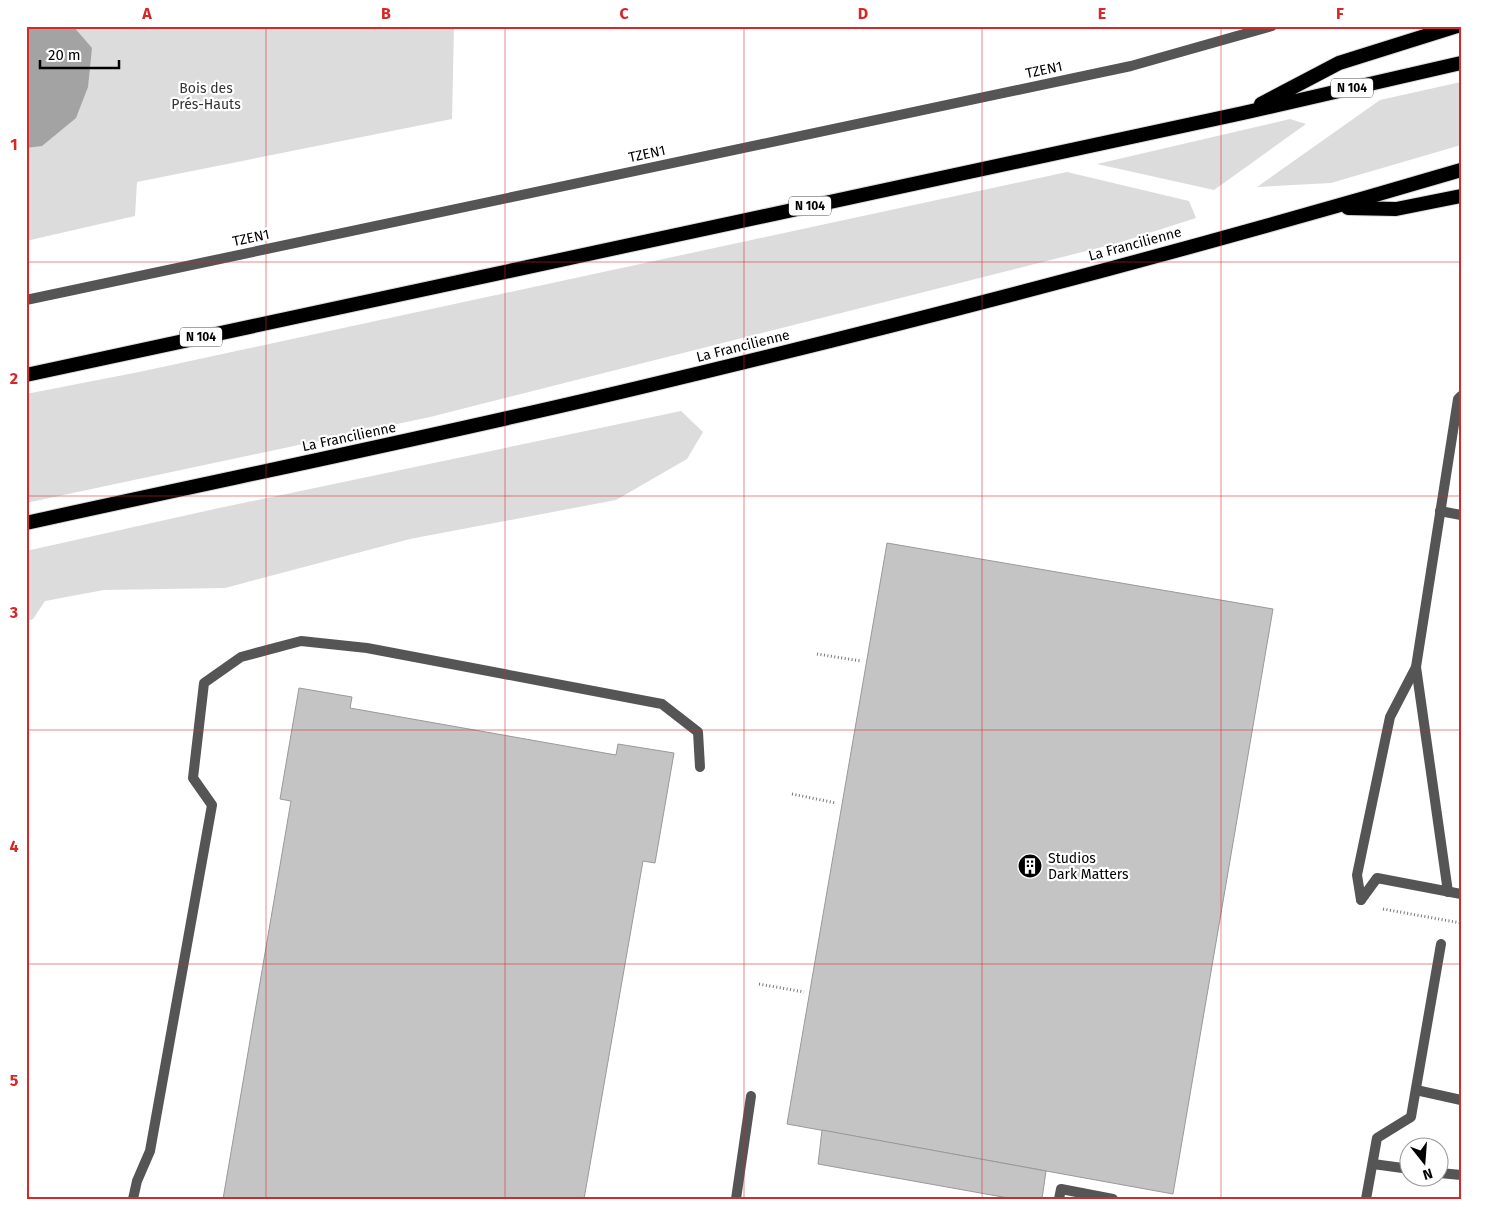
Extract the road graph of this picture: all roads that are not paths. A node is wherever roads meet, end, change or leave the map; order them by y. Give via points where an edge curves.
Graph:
1 (1272, 26) edge
2 (1457, 26) edge
3 (1461, 63) edge
4 (1243, 113) junction
5 (1461, 170) edge
6 (1461, 196) edge
7 (1335, 207) junction
8 (26, 300) edge
9 (26, 375) edge
10 (1461, 396) edge
11 (1440, 511) junction
12 (1461, 515) edge
13 (26, 523) edge
14 (1416, 667) junction
15 (700, 766) dead end
16 (1448, 892) junction
17 (1461, 894) edge
18 (1441, 944) dead end
19 (1416, 1090) junction
20 (751, 1096) dead end
21 (1461, 1100) edge
22 (1373, 1164) junction
23 (1400, 1168) edge
24 (133, 1199) edge
25 (736, 1199) edge
26 (1059, 1199) edge
27 (1114, 1199) edge
28 (1366, 1199) edge

1 - 8 lane, TZEN1 via 1131,66
2 - 4 highway via 1339,63
3 - 4 highway, N 104
4 - 9 highway, N 104
5 - 7 highway, La Francilienne
6 - 7 highway via 1396,209
7 - 13 highway, La Francilienne via 894,326 647,386
10 - 11 lane
11 - 12 lane
11 - 14 lane
14 - 16 lane
14 - 16 lane via 1390,717 1357,875 1361,900 1377,878
15 - 24 lane via 698,732 662,704 367,648 301,641 241,657 204,683 193,778 212,805 150,1151
16 - 17 lane
18 - 19 lane
19 - 21 lane
19 - 22 lane via 1411,1117 1377,1138
20 - 25 lane
22 - 23 lane
22 - 28 lane
26 - 27 lane via 1060,1189

